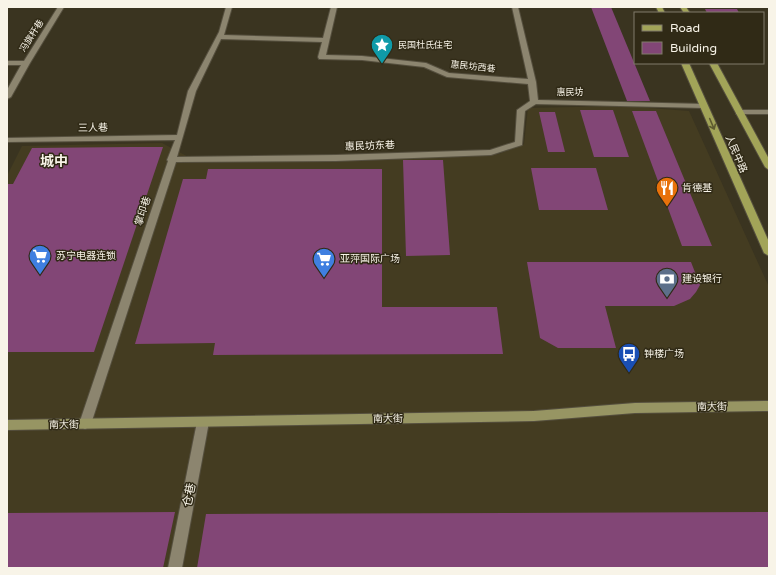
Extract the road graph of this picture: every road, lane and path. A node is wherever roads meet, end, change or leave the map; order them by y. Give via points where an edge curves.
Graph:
1 (61, 7) edge
2 (229, 7) edge
3 (334, 7) edge
4 (515, 7) edge
5 (219, 37) junction
6 (326, 40) junction
7 (7, 63) edge
8 (26, 63) junction
9 (684, 64) edge
10 (714, 64) edge
11 (532, 82) junction
12 (7, 97) edge
13 (534, 102) junction
14 (704, 106) junction
15 (739, 112) junction
16 (769, 112) edge
17 (180, 137) junction
18 (7, 140) edge
19 (171, 160) junction
20 (769, 167) edge
21 (769, 253) edge
22 (769, 406) edge
23 (203, 422) junction
24 (85, 424) junction
25 (7, 426) edge
26 (175, 568) edge

1 - 8 street, 冯旗杆巷
2 - 5 street, 掌印巷
3 - 6 street, 惠民坊西巷
4 - 11 street
5 - 6 street
5 - 17 street, 掌印巷 via 192,91
6 - 11 street, 惠民坊西巷 via 322,57 362,58 426,65 447,75
7 - 8 street
8 - 12 street, 冯旗杆巷
9 - 14 main road, 人民中路
10 - 15 main road, 人民中路
11 - 13 street
13 - 14 street, 惠民坊
13 - 19 street, 惠民坊东巷 via 520,110 519,143 491,152 336,158
14 -> 21 main road, 人民中路
15 - 16 street
15 - 20 main road, 人民中路
17 - 18 street, 三人巷
17 - 19 street, 掌印巷
19 - 24 street, 掌印巷
22 - 23 main road, 南大街 via 635,408 534,416
23 - 24 main road, 南大街
23 - 26 street, 仓巷
24 - 25 main road, 南大街

